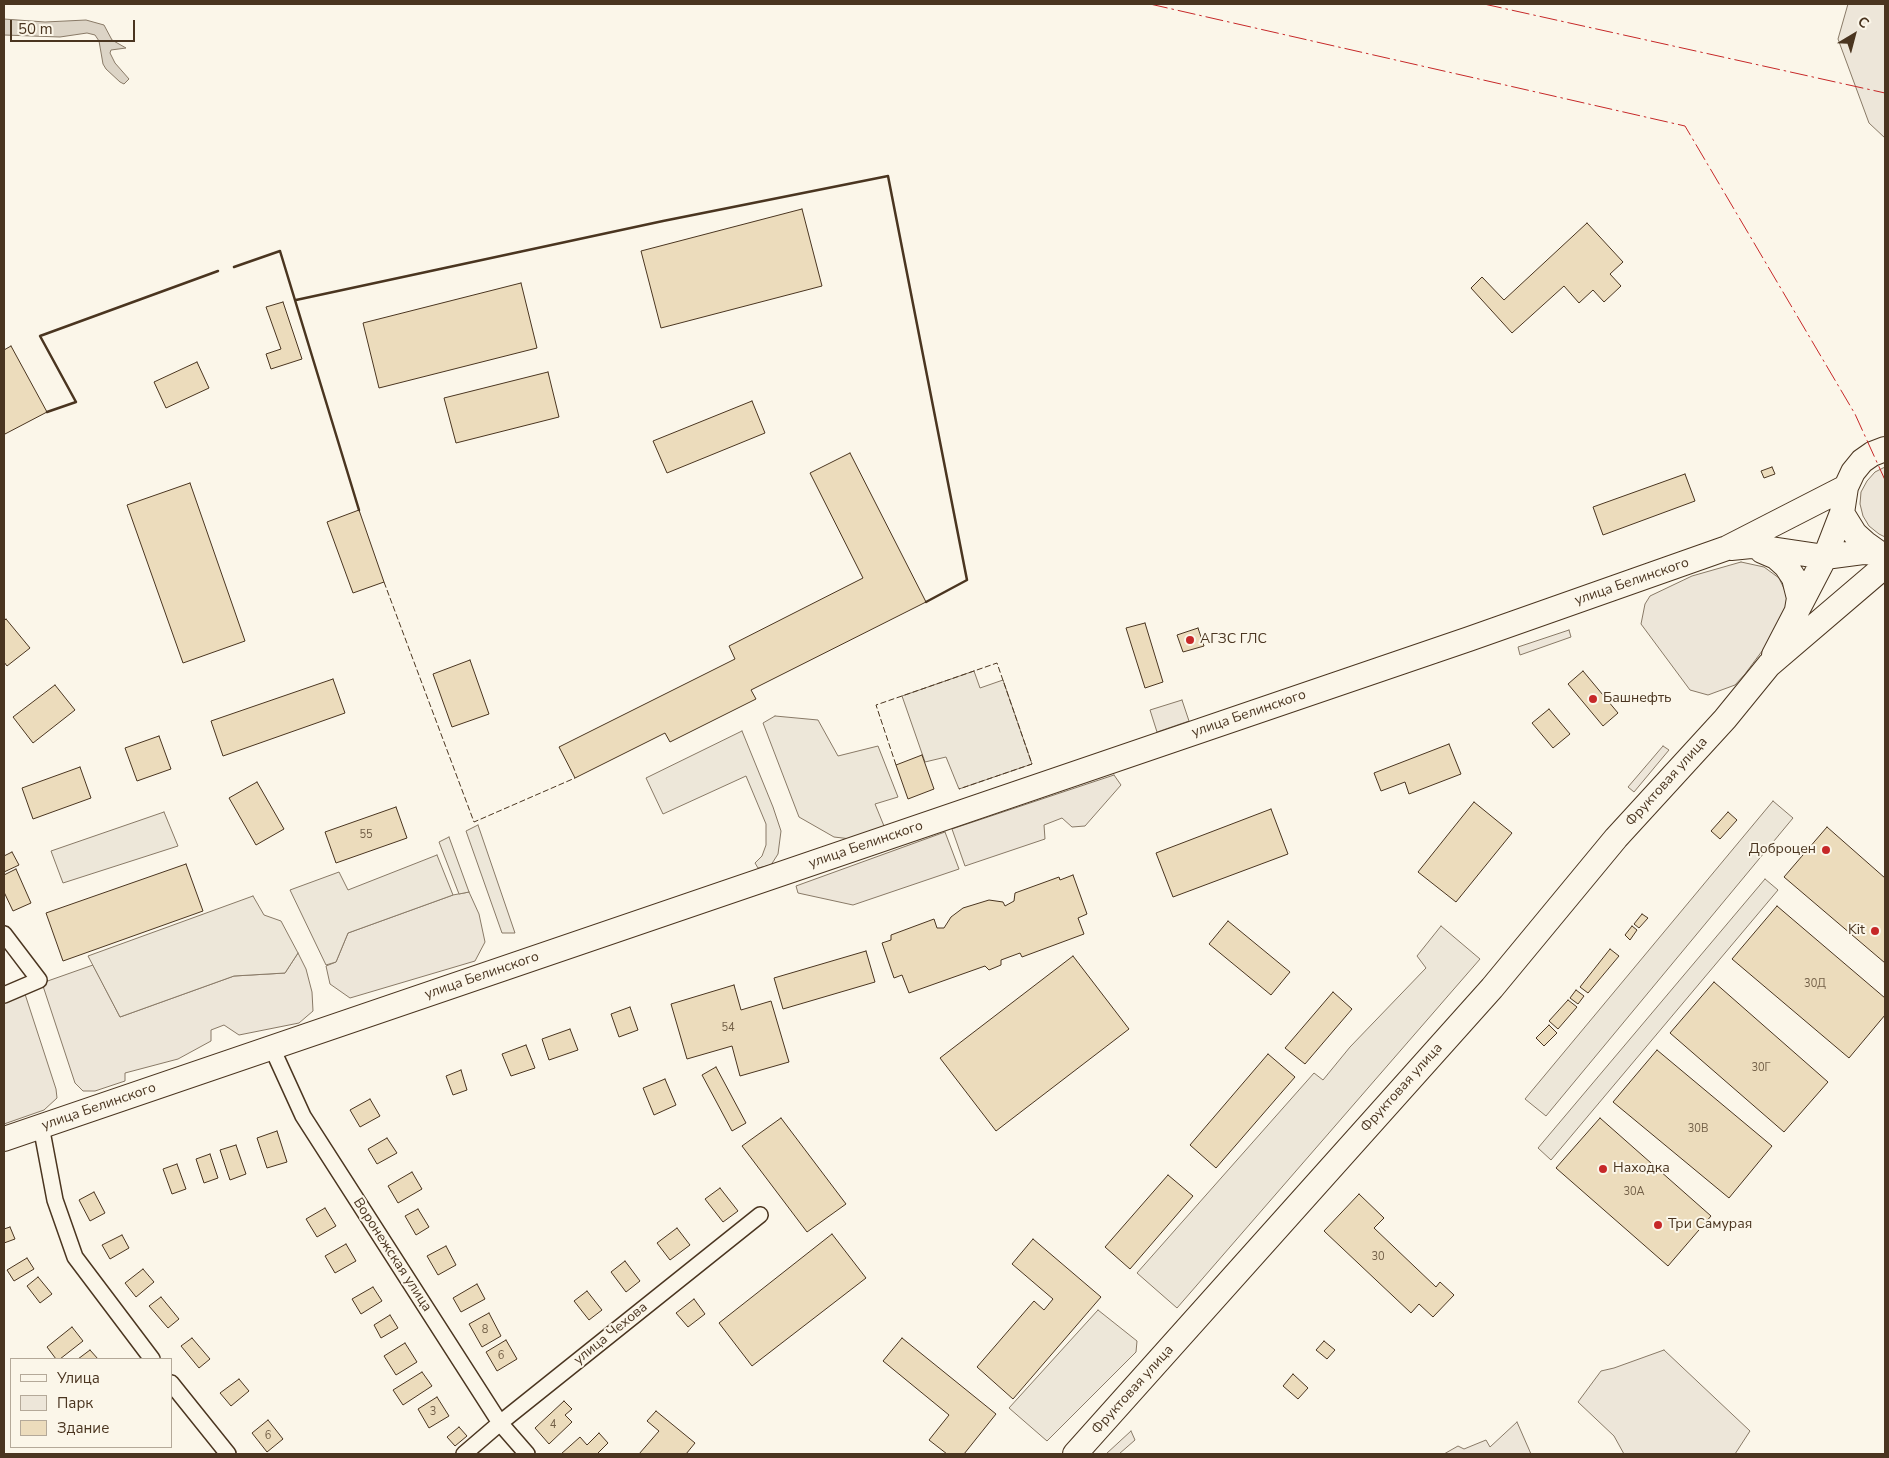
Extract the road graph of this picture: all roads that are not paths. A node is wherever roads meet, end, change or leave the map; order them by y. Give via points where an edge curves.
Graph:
1 (1885, 449) edge
2 (1846, 487) junction
3 (1842, 513) junction
4 (1751, 546) junction
5 (1727, 548) junction
6 (1825, 557) junction
7 (1883, 557) edge
8 (1797, 610) junction
9 (1769, 665) junction
10 (4, 934) edge
11 (4, 994) edge
12 (272, 1048) junction
13 (41, 1126) junction
14 (4, 1139) edge
15 (760, 1215) dead end
16 (151, 1358) edge
17 (172, 1384) edge
18 (500, 1423) junction
19 (228, 1454) edge
20 (464, 1454) edge
21 (527, 1454) edge
22 (1075, 1454) edge

1 - 2 main road via 1862,461 1852,472
2 - 3 main road
2 - 5 main road, улица Белинского
3 - 6 main road
3 - 7 main road via 1855,534
4 - 5 main road, улица Белинского
4 - 6 main road, улица Белинского
4 - 8 main road via 1776,557 1786,566 1797,588
5 - 12 main road, улица Белинского
6 - 7 main road, улица Белинского via 1863,552
6 - 8 main road
7 - 9 main road
8 - 9 main road
9 - 22 main road, Фруктовая улица via 1725,719 1616,838 1492,988
10 - 11 street via 38,980
12 - 13 main road, улица Белинского
12 - 18 street, Воронежская улица via 303,1116
13 - 14 main road, улица Белинского
13 - 16 street via 54,1200 74,1257
15 - 18 street, улица Чехова
17 - 19 street
18 - 20 street, улица Чехова
18 - 21 street, Воронежская улица

